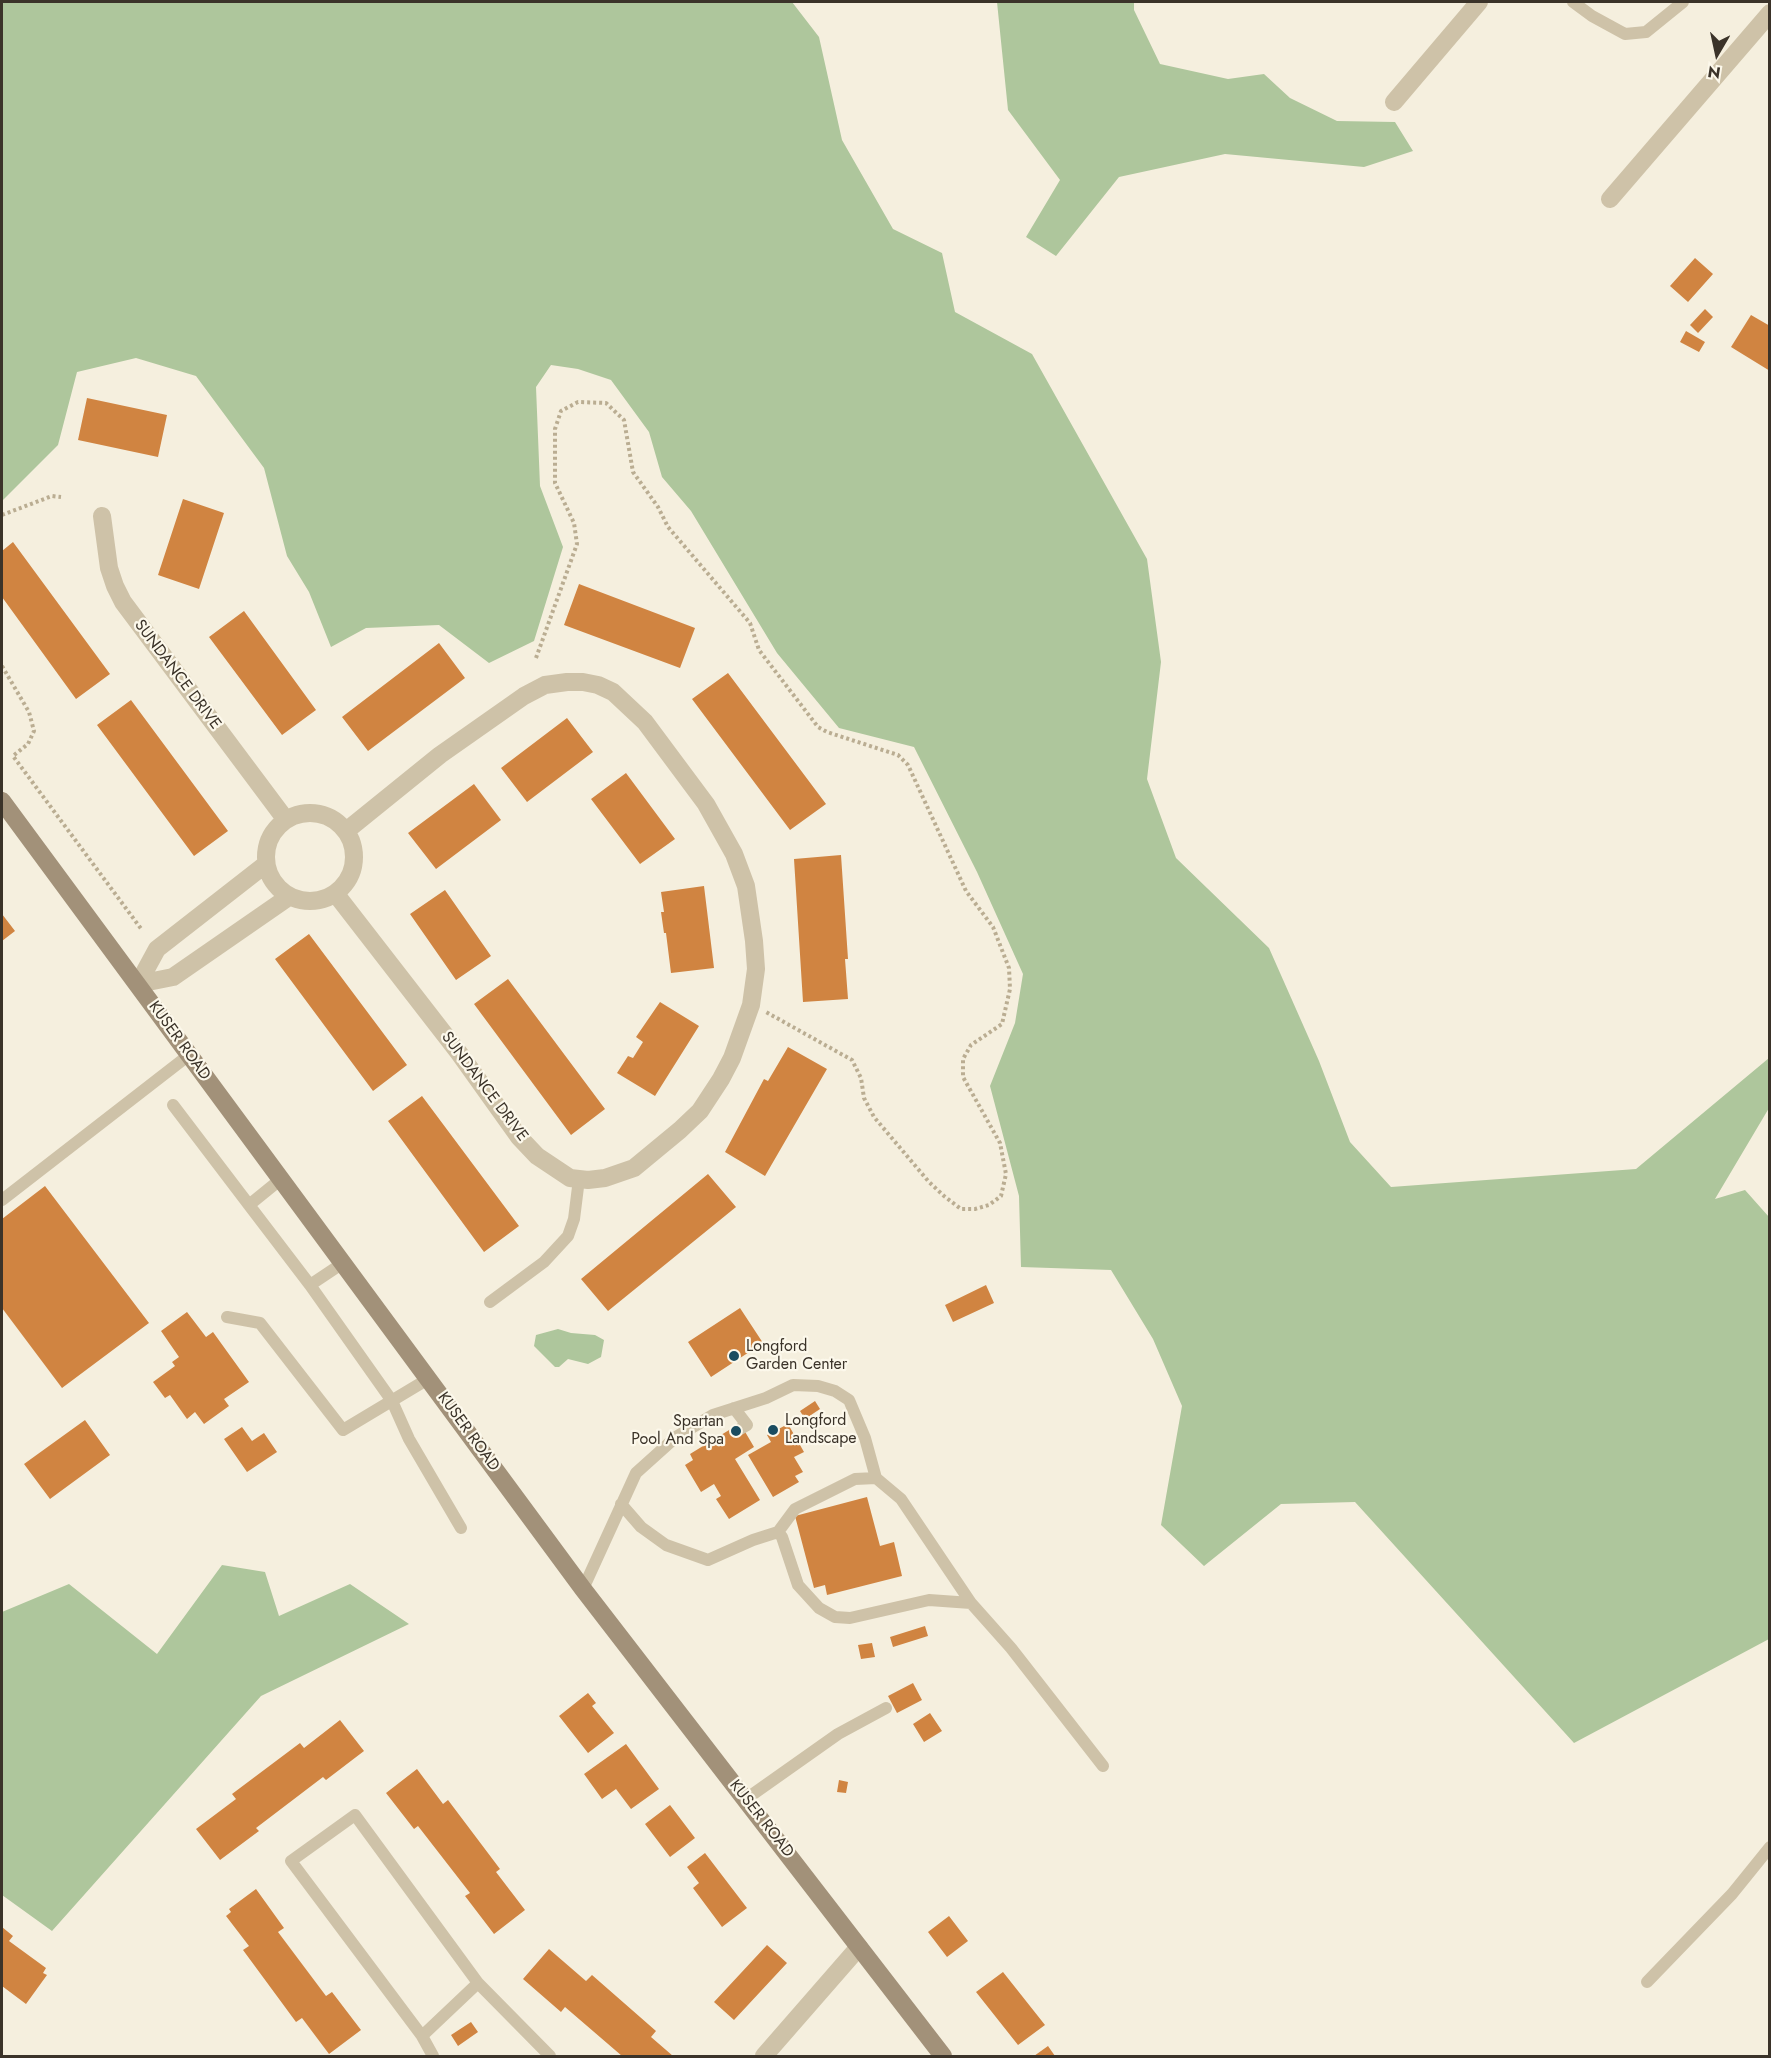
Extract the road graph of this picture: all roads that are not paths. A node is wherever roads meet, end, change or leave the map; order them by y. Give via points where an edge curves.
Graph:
1 (1479, 2) edge
2 (1573, 2) edge
3 (1683, 2) edge
4 (1770, 13) edge
5 (1394, 102) dead end
6 (1610, 199) dead end
7 (102, 516) dead end
8 (2, 801) edge
9 (286, 820) junction
10 (346, 831) junction
11 (266, 864) junction
12 (335, 893) junction
13 (290, 896) junction
14 (138, 984) junction
15 (189, 1055) junction
16 (173, 1105) dead end
17 (281, 1179) junction
18 (579, 1179) junction
19 (2, 1200) edge
20 (249, 1205) junction
21 (343, 1263) junction
22 (310, 1285) junction
23 (490, 1302) dead end
24 (227, 1317) dead end
25 (428, 1379) junction
26 (392, 1401) junction
27 (734, 1408) junction
28 (740, 1429) dead end
29 (876, 1478) junction
30 (621, 1504) junction
31 (460, 1528) dead end
32 (778, 1532) junction
33 (583, 1588) junction
34 (971, 1604) junction
35 (886, 1708) dead end
36 (1103, 1766) dead end
37 (746, 1799) junction
38 (1770, 1847) edge
39 (859, 1947) junction
40 (1647, 1982) dead end
41 (478, 1983) junction
42 (422, 2036) junction
43 (433, 2056) edge
44 (550, 2056) edge
45 (764, 2056) edge
46 (943, 2056) edge

1 - 5 street
2 - 3 lane via 1626,34 1646,32
4 - 6 street
7 - 9 street, SUNDANCE DRIVE via 109,568 123,602
8 - 14 street, KUSER ROAD
9 - 10 street via 304,813 323,814
9 - 11 street via 270,839
10 - 12 street via 354,864 350,876
10 - 18 street, SUNDANCE DRIVE via 497,713 545,685 567,682 598,685 630,706 706,804 741,871 751,910 756,969 751,1005 721,1079 700,1111 634,1168 605,1178
11 - 13 street via 275,883
11 - 14 street via 157,949
12 - 13 street via 313,901
12 - 18 street, SUNDANCE DRIVE via 519,1137 557,1171
13 - 14 street via 172,977
14 - 15 street, KUSER ROAD
15 - 17 street, KUSER ROAD
15 - 19 lane
16 - 20 lane
17 - 20 lane
17 - 21 street, KUSER ROAD
18 - 23 lane via 568,1236 544,1262
20 - 22 lane
21 - 22 lane
21 - 25 street, KUSER ROAD
22 - 26 lane
24 - 26 lane via 260,1323 343,1430
25 - 26 lane
25 - 33 street, KUSER ROAD
26 - 31 lane
27 - 28 lane via 747,1425
27 - 29 lane via 793,1385 836,1391 849,1401
27 - 30 lane via 713,1415 676,1437 636,1473
29 - 32 lane via 855,1479 795,1509
29 - 34 lane via 901,1499
30 - 32 lane via 641,1527 666,1545 708,1560
30 - 33 lane
32 - 34 lane via 798,1585 819,1608 835,1617 850,1618 929,1600
33 - 37 street, KUSER ROAD
34 - 36 lane via 1011,1648
35 - 37 lane via 838,1734
37 - 39 street, KUSER ROAD
38 - 40 lane via 1732,1894
39 - 45 street
39 - 46 street, KUSER ROAD
41 - 42 lane
41 - 42 lane via 355,1815 291,1861
41 - 44 lane
42 - 43 lane

